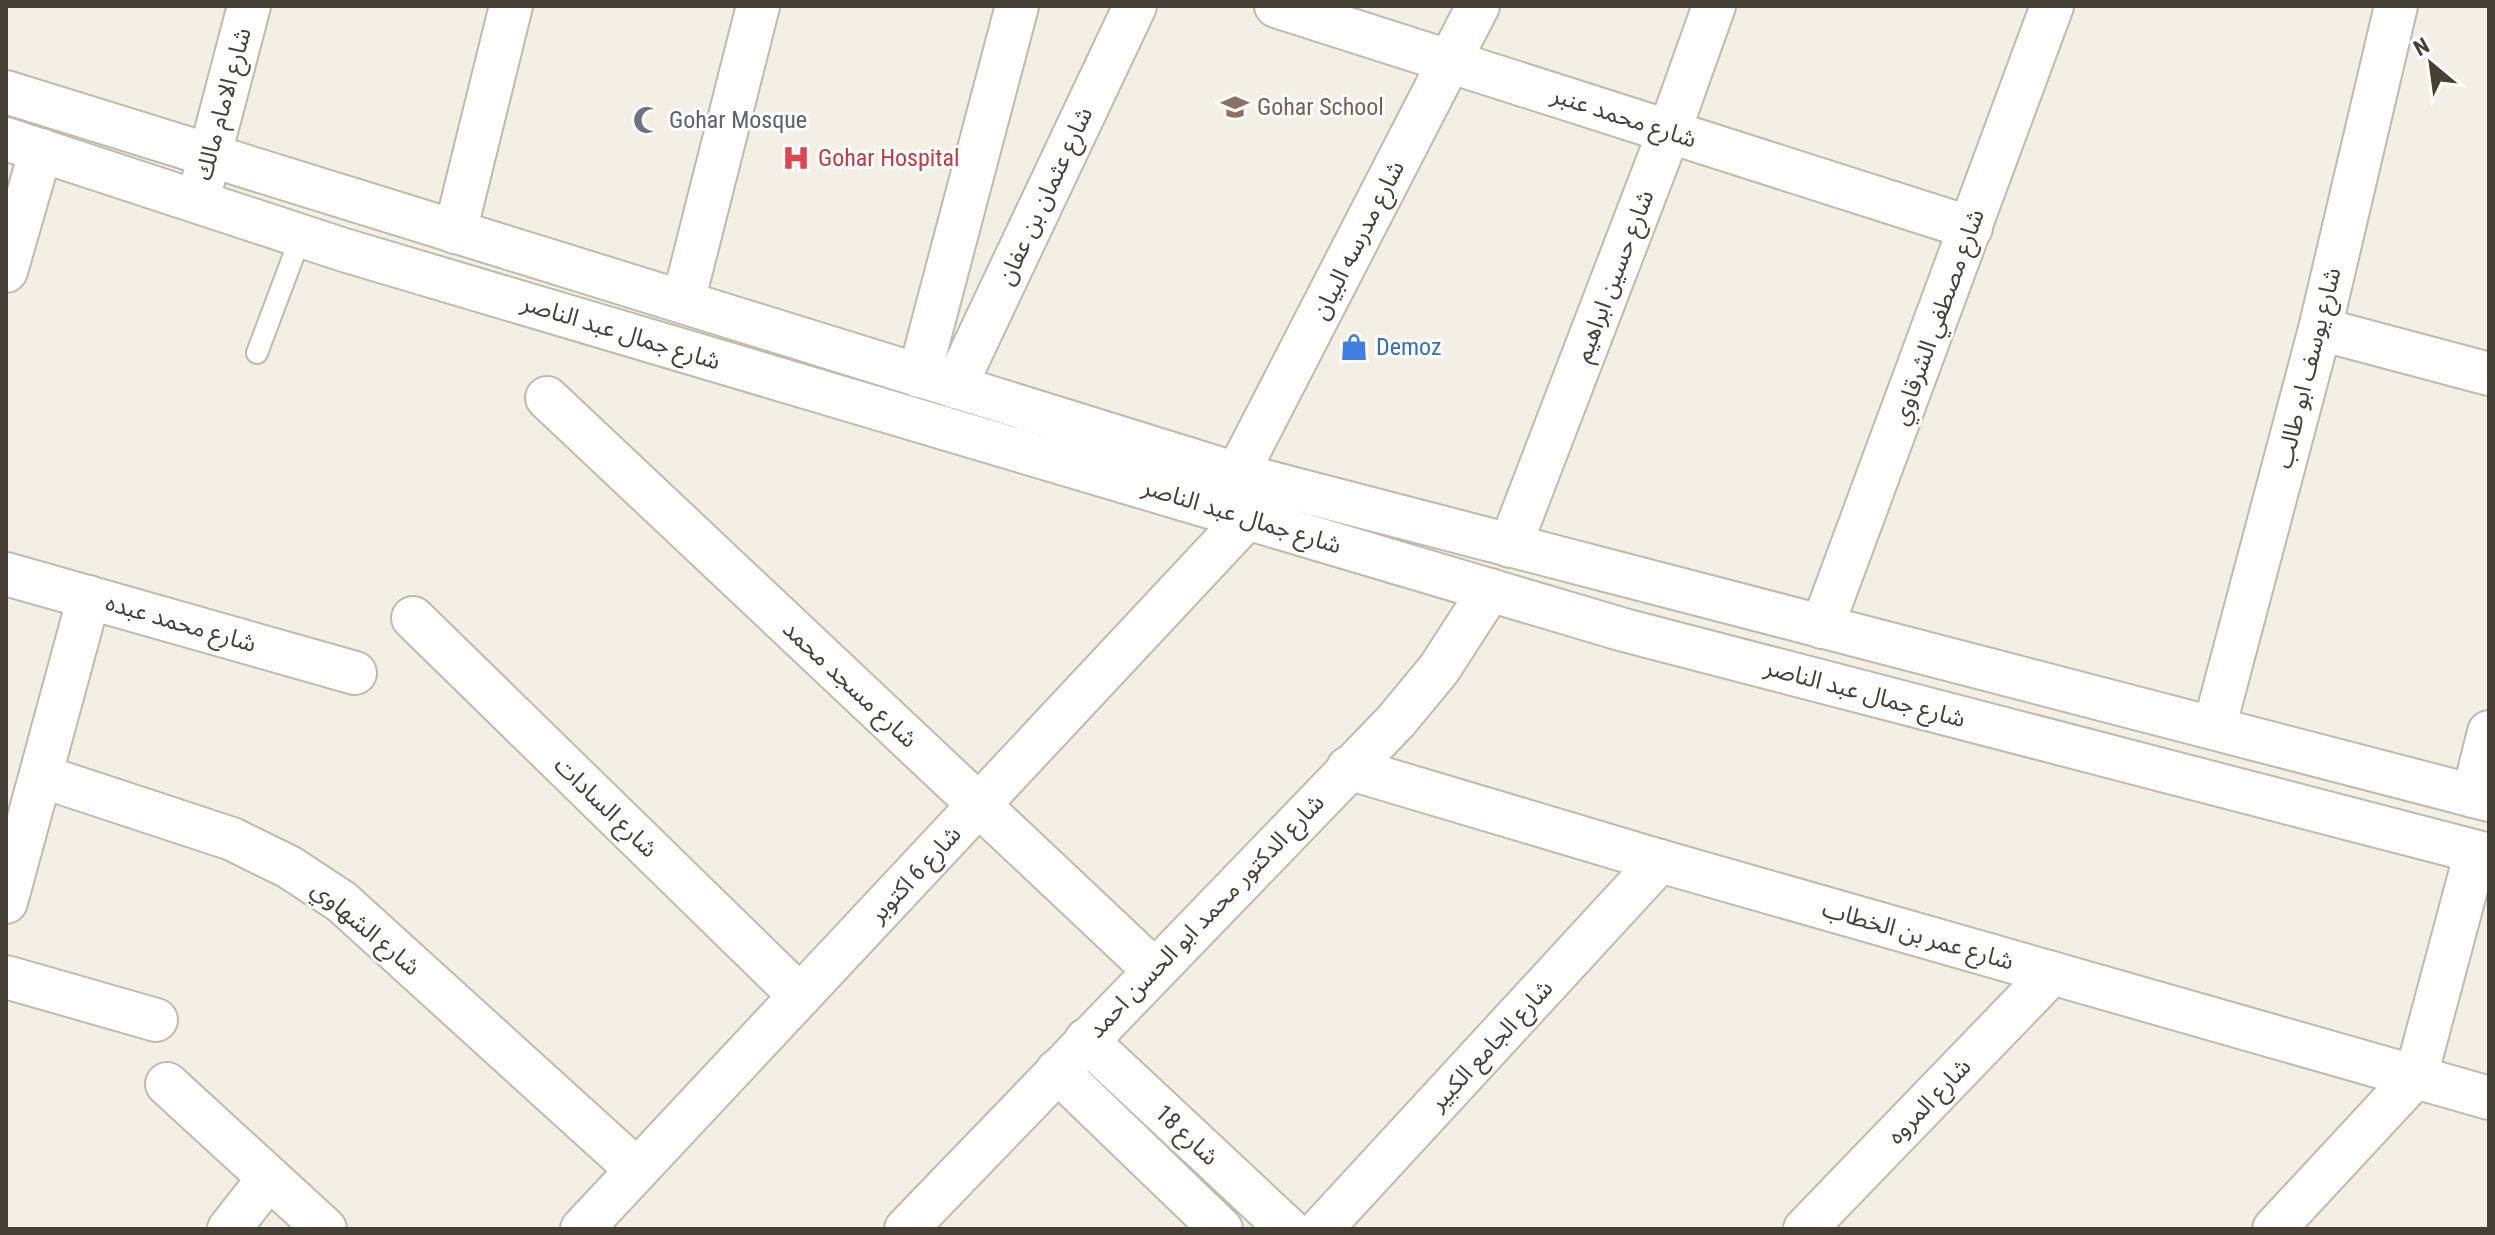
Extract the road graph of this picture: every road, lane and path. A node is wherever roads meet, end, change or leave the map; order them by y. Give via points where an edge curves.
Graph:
1 (249, 6) edge
2 (511, 6) edge
3 (758, 6) edge
4 (1017, 6) edge
5 (1135, 6) edge
6 (1276, 6) edge
7 (1478, 6) edge
8 (1714, 6) edge
9 (2052, 6) edge
10 (2396, 6) edge
11 (1450, 62) junction
12 (6, 92) edge
13 (1669, 132) junction
14 (24, 145) edge
15 (209, 156) junction
16 (197, 202) junction
17 (1971, 228) junction
18 (455, 232) junction
19 (301, 236) junction
20 (6, 271) edge
21 (683, 302) junction
22 (2320, 329) junction
23 (257, 353) dead end
24 (2489, 374) edge
25 (937, 381) junction
26 (547, 398) dead end
27 (1237, 474) junction
28 (1247, 518) junction
29 (1510, 546) junction
30 (6, 574) edge
31 (1490, 590) junction
32 (89, 597) junction
33 (413, 618) dead end
34 (1822, 627) junction
35 (355, 673) dead end
36 (2214, 728) junction
37 (2489, 732) edge
38 (1348, 768) junction
39 (41, 776) junction
40 (2481, 798) edge
41 (980, 805) junction
42 (2483, 854) edge
43 (1660, 861) junction
44 (6, 902) edge
45 (1154, 970) junction
46 (2052, 973) junction
47 (6, 977) edge
48 (800, 996) junction
49 (156, 1020) dead end
50 (1086, 1040) junction
51 (1057, 1071) junction
52 (2416, 1076) junction
53 (167, 1084) dead end
54 (2489, 1098) edge
55 (637, 1170) junction
56 (269, 1178) junction
57 (229, 1229) edge
58 (325, 1229) edge
59 (582, 1229) edge
60 (906, 1229) edge
61 (1221, 1229) edge
62 (1288, 1229) edge
63 (1321, 1229) edge
64 (1805, 1229) edge
65 (2274, 1229) edge

1 - 15 street, شارع الامام مالك
2 - 18 street
3 - 21 street
4 - 25 street
5 - 25 street, شارع عثمان بن عفان
6 - 11 street, شارع محمد عنبر
7 - 11 street, شارع مدرسه البيان
8 - 13 street, شارع حسين ابراهيم
9 - 17 street, شارع مصطفي الشرقاوي
10 - 22 street, شارع يوسف ابو طالب
11 - 13 street, شارع محمد عنبر
11 - 27 street, شارع مدرسه البيان
12 - 15 street, شارع جمال عبد الناصر
13 - 17 street, شارع محمد عنبر
13 - 29 street, شارع حسين ابراهيم
14 - 16 street, شارع جمال عبد الناصر
14 - 20 street
15 - 16 street, شارع الامام مالك
15 - 18 street, شارع جمال عبد الناصر
16 - 19 street, شارع جمال عبد الناصر
17 - 34 street, شارع مصطفي الشرقاوي
18 - 21 street, شارع جمال عبد الناصر
19 - 23 lane
19 - 28 street, شارع جمال عبد الناصر
21 - 25 street, شارع جمال عبد الناصر
22 - 24 street
22 - 36 street, شارع يوسف ابو طالب
25 - 27 street, شارع جمال عبد الناصر
26 - 41 street, شارع مسجد محمد
27 - 29 street, شارع جمال عبد الناصر
28 - 31 street, شارع جمال عبد الناصر
28 - 41 street, شارع 6 اكتوبر
29 - 34 street, شارع جمال عبد الناصر
30 - 32 street, شارع محمد عبده
31 - 38 street, شارع الدكتور محمد ابو الحسن احمد via 1439,669
31 - 42 street, شارع جمال عبد الناصر via 1624,630
32 - 35 street, شارع محمد عبده
32 - 39 street
33 - 48 street, شارع السادات
34 - 36 street, شارع جمال عبد الناصر
36 - 40 street, شارع جمال عبد الناصر
37 - 40 street
38 - 43 street, شارع عمر بن الخطاب
38 - 45 street, شارع الدكتور محمد ابو الحسن احمد
39 - 44 street
39 - 55 street, شارع الشهاوي via 232,839 302,875 342,902
41 - 45 street, شارع مسجد محمد
41 - 48 street, شارع 6 اكتوبر
42 - 52 street
43 - 46 street, شارع عمر بن الخطاب
43 - 63 street, شارع الجامع الكبير
45 - 50 street, شارع الدكتور محمد ابو الحسن احمد
46 - 52 street, شارع عمر بن الخطاب
46 - 64 street, شارع المروه
47 - 49 street
48 - 55 street, شارع 6 اكتوبر
50 - 51 street, شارع الدكتور محمد ابو الحسن احمد
50 - 62 street, شارع 18
51 - 60 street, شارع الدكتور محمد ابو الحسن احمد
51 - 61 street, شارع 18
52 - 54 street, شارع عمر بن الخطاب
52 - 65 street
53 - 56 street
55 - 59 street, شارع 6 اكتوبر
56 - 57 street
56 - 58 street

